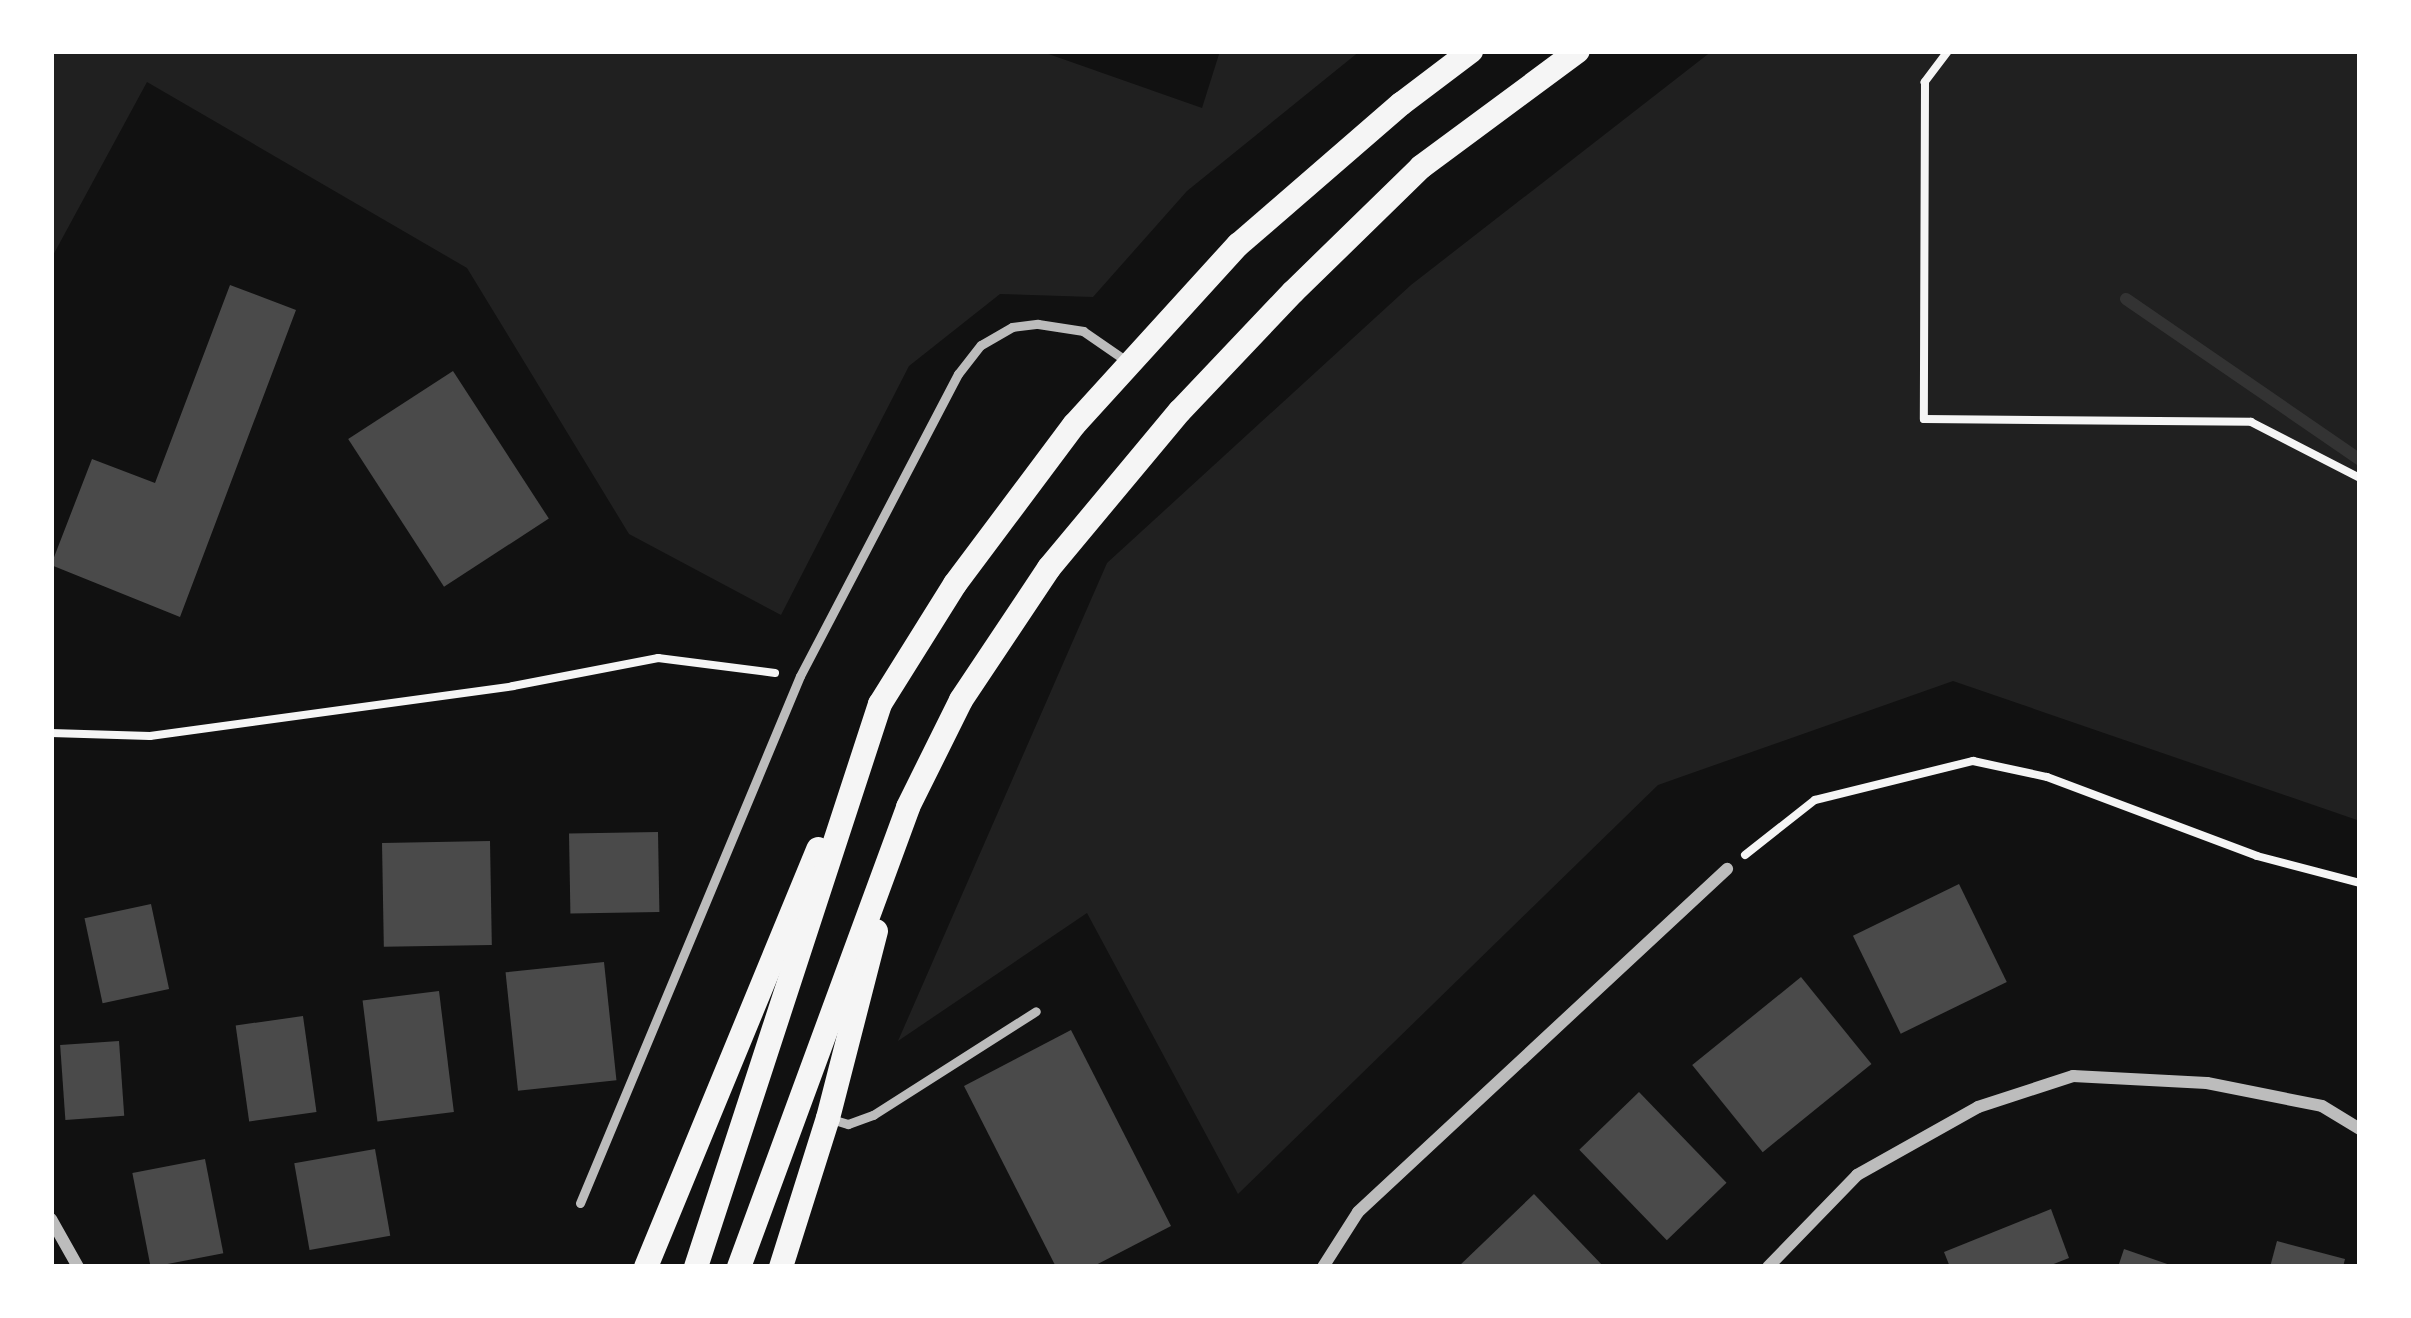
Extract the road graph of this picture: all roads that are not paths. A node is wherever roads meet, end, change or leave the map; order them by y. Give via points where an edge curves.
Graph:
1 (1472, 51) edge
2 (1578, 51) edge
3 (1128, 362) junction
4 (880, 704) junction
5 (908, 807) junction
6 (1727, 868) road end
7 (1036, 1011) dead end
8 (827, 1118) junction
9 (2360, 1129) edge
10 (580, 1203) dead end
11 (51, 1219) edge
12 (78, 1267) edge
13 (646, 1267) edge
14 (696, 1267) edge
15 (739, 1267) edge
16 (781, 1267) edge
17 (1322, 1267) edge
18 (1768, 1267) edge

1 - 3 main road via 1238,244
2 - 5 main road via 1421,167 1180,411 1048,568 961,700
3 - 4 main road via 1015,499
3 - 10 lane via 1083,331 1038,324 1012,327 981,345 958,374 800,676
4 - 13 main road
4 - 14 main road
5 - 8 main road
5 - 15 main road
6 - 17 street via 1358,1212
7 - 8 lane via 873,1115 848,1124
8 - 16 main road
9 - 18 street via 2322,1106 2207,1082 2073,1076 1978,1107 1857,1175
11 - 12 street

